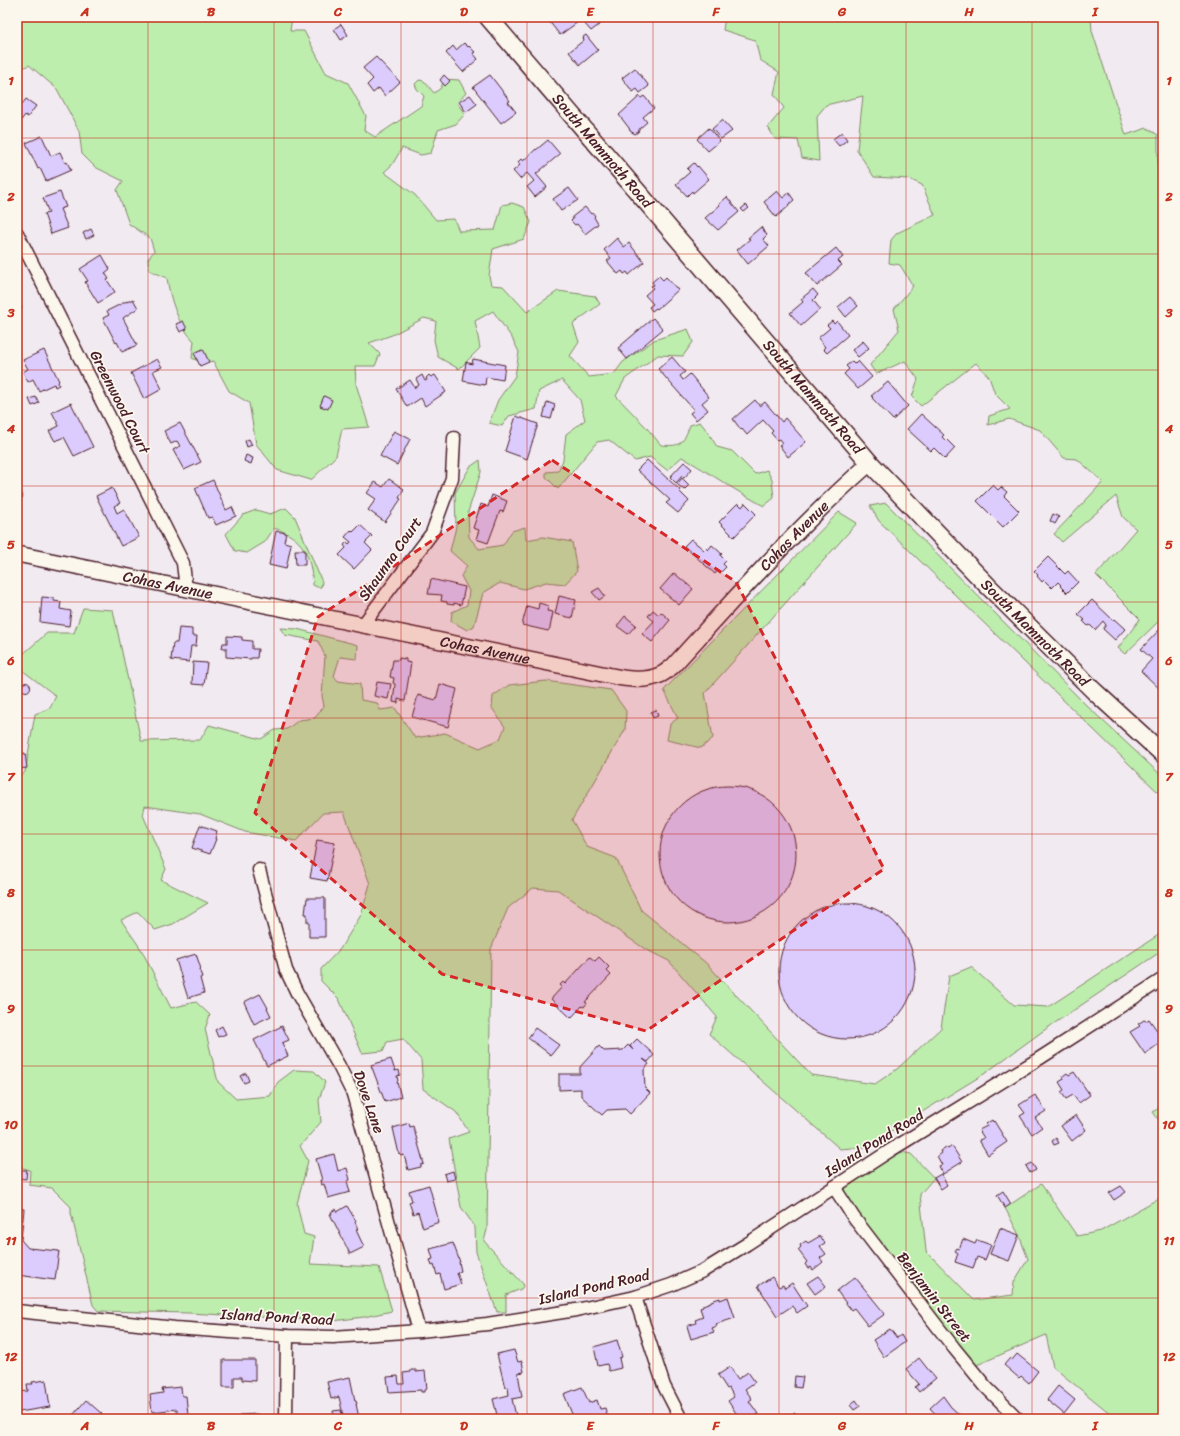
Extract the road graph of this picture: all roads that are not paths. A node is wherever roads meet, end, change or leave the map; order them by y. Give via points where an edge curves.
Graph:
1 (488, 17) edge
2 (17, 233) edge
3 (454, 438) dead end
4 (870, 462) junction
5 (17, 554) edge
6 (186, 589) junction
7 (362, 626) junction
8 (1163, 754) edge
9 (259, 870) dead end
10 (1163, 979) edge
11 (834, 1187) junction
12 (635, 1297) junction
13 (17, 1311) edge
14 (419, 1331) junction
15 (287, 1336) junction
16 (286, 1419) edge
17 (681, 1419) edge
18 (1018, 1419) edge

1 - 4 main road, South Mammoth Road
2 - 6 street, Greenwood Court via 182,563
3 - 7 street, Shaunna Court via 452,478 432,533
4 - 7 street, Cohas Avenue via 760,570 673,666 660,675 644,679 623,678
4 - 8 main road, South Mammoth Road via 993,592 1095,692
5 - 6 street, Cohas Avenue
6 - 7 street, Cohas Avenue
9 - 14 street, Dove Lane via 286,970 353,1094
10 - 11 street, Island Pond Road
11 - 12 street, Island Pond Road via 703,1271
11 - 18 street, Benjamin Street via 854,1218 954,1348 986,1387
12 - 14 street, Island Pond Road via 531,1318
12 - 17 street via 664,1386
13 - 15 street, Island Pond Road via 175,1328
14 - 15 street, Island Pond Road via 333,1337
15 - 16 street

